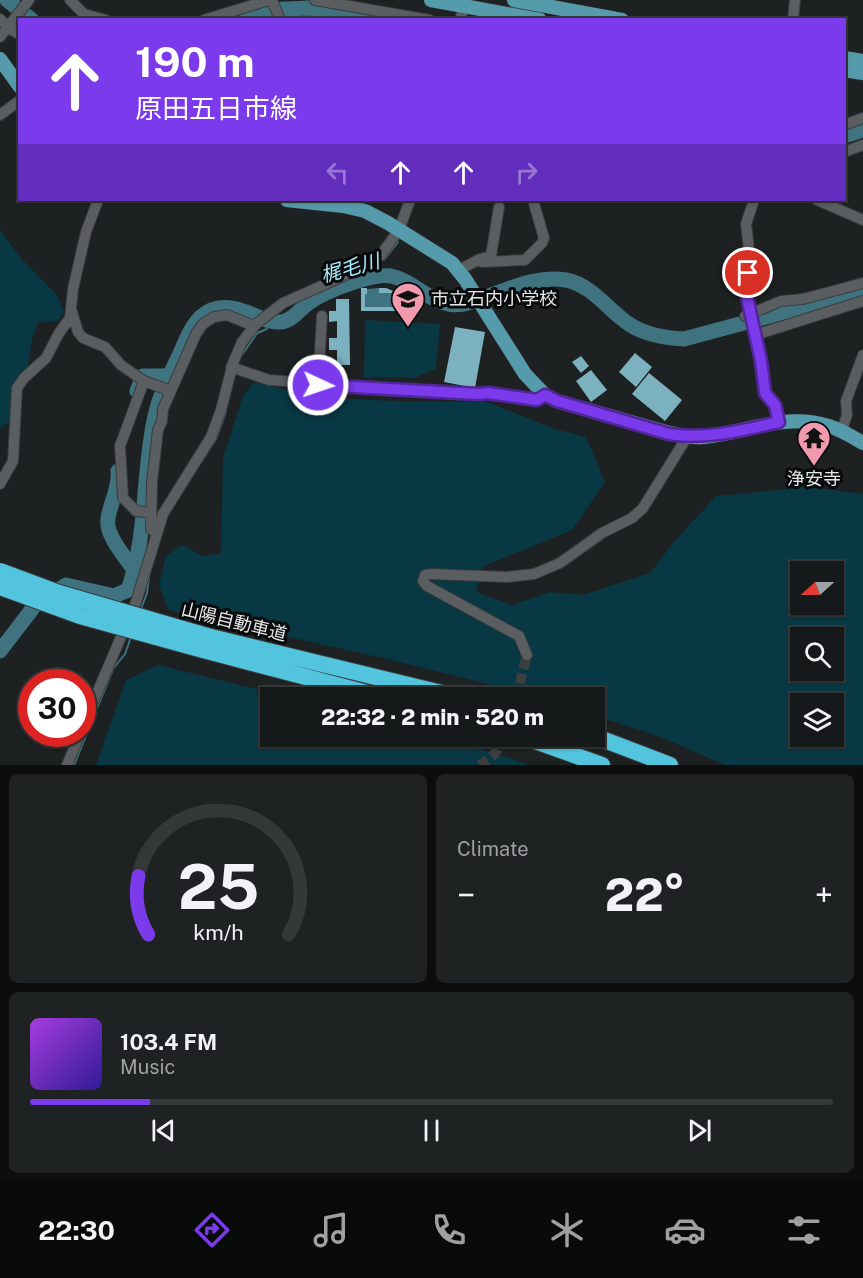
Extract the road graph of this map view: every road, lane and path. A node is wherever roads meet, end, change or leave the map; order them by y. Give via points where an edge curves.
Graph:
1 (29, 0) edge
2 (70, 0) edge
3 (315, 0) edge
4 (431, 0) edge
5 (514, 0) edge
6 (795, 0) edge
7 (272, 1) edge
8 (464, 9) edge
9 (99, 18) edge
10 (211, 18) edge
11 (279, 18) edge
12 (418, 18) edge
13 (526, 18) edge
14 (611, 18) edge
15 (793, 18) edge
16 (5, 23) edge
17 (18, 33) edge
18 (0, 36) edge
19 (846, 58) edge
20 (0, 59) edge
21 (863, 61) edge
22 (846, 70) edge
23 (863, 73) edge
24 (18, 84) edge
25 (18, 102) edge
26 (0, 115) edge
27 (863, 118) edge
28 (846, 124) edge
29 (863, 146) edge
30 (846, 151) edge
31 (98, 201) edge
32 (295, 201) edge
33 (410, 201) edge
34 (533, 201) edge
35 (754, 201) edge
36 (819, 201) edge
37 (499, 207) dead end
38 (863, 220) edge
39 (399, 230) junction
40 (480, 259) junction
41 (459, 270) junction
42 (863, 283) edge
43 (863, 301) edge
44 (72, 312) junction
45 (322, 316) dead end
46 (748, 316) junction
47 (255, 325) junction
48 (755, 334) junction
49 (863, 355) edge
50 (231, 367) junction
51 (142, 380) junction
52 (318, 385) junction
53 (166, 389) junction
54 (545, 395) junction
55 (779, 422) junction
56 (842, 430) junction
57 (687, 437) junction
58 (863, 442) edge
59 (0, 484) edge
60 (150, 513) junction
61 (156, 533) junction
62 (0, 571) edge
63 (0, 587) edge
64 (205, 643) junction
65 (527, 655) dead end
66 (350, 687) edge
67 (411, 687) edge
68 (96, 695) edge
69 (605, 740) edge
70 (75, 747) edge
71 (552, 747) edge
72 (67, 765) edge
73 (602, 765) edge
74 (670, 765) edge

1 - 16 street
2 - 9 street via 83,13
3 - 12 street
4 - 8 main road
5 - 14 main road
6 - 15 street
7 - 10 street
7 - 11 street
8 - 13 main road
16 - 17 street
16 - 18 street
19 - 21 main road
20 - 24 main road
22 - 23 main road
25 - 26 street
27 - 28 street
29 - 30 street
31 - 44 street via 86,234
32 - 39 main road via 354,208
33 - 39 street
34 - 40 street via 542,243 525,260
35 - 46 street via 746,224
36 - 38 street
37 - 40 street via 491,256
39 - 41 main road
39 - 47 street via 373,262 293,298
40 - 41 street
41 - 54 main road via 525,374
42 - 46 street via 786,300
43 - 48 street
44 - 51 street via 80,335 105,347
44 - 59 street via 46,358 17,388 13,461
45 - 52 street
46 - 48 street
47 - 50 street
47 - 53 street via 226,315 209,320 196,334
48 - 55 street via 765,393 775,405
49 - 56 street via 846,401
50 - 52 street via 269,380
50 - 61 street via 211,436 169,502
51 - 53 street
51 - 60 street via 119,454 122,496 137,512
52 - 54 street via 488,393 537,400
53 - 60 street
54 - 57 main road
55 - 56 main road via 820,423
55 - 57 main road
56 - 58 main road
57 - 65 street via 643,508 560,563 534,574 507,577 425,575 423,581 427,585 519,636
60 - 61 street
61 - 68 street via 136,602
62 - 64 highway, 山陽自動車道, bridge
63 - 64 highway, 山陽自動車道, bridge via 80,616
64 - 66 highway, 山陽自動車道
64 - 67 highway, 山陽自動車道
69 - 74 highway
70 - 72 street
71 - 73 highway

